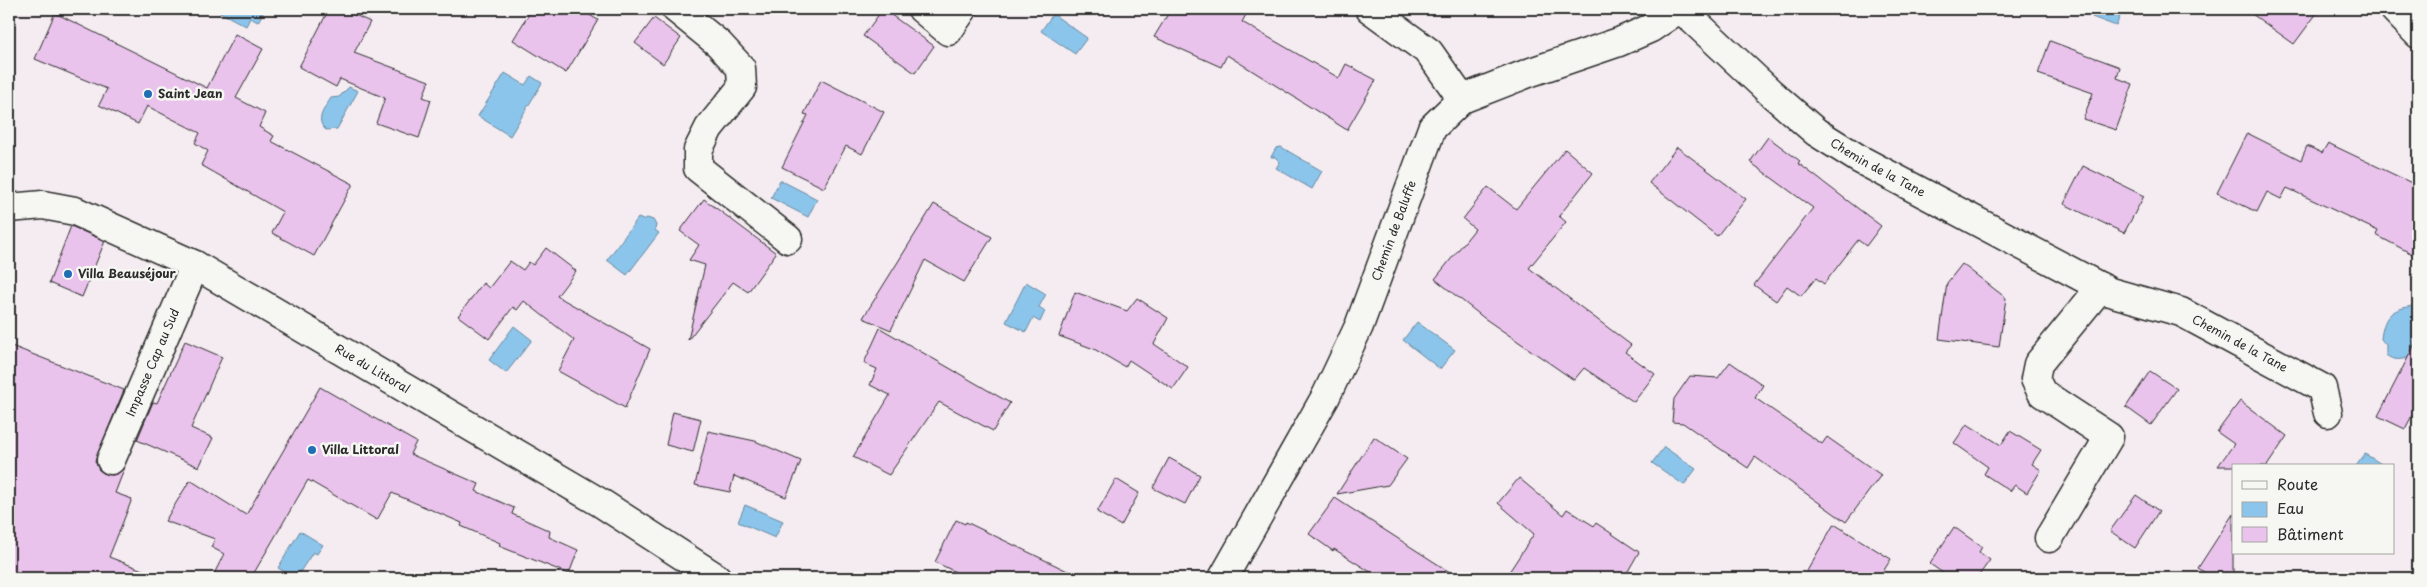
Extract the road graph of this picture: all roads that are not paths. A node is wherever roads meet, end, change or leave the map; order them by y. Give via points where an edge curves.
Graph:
1 (676, 9) edge
2 (922, 9) edge
3 (963, 9) edge
4 (1370, 9) edge
5 (1680, 9) edge
6 (2394, 9) edge
7 (2418, 34) edge
8 (1462, 99) junction
9 (9, 208) edge
10 (788, 239) dead end
11 (195, 266) junction
12 (2101, 287) junction
13 (2328, 413) dead end
14 (111, 460) dead end
15 (2049, 538) dead end
16 (717, 578) edge
17 (1223, 578) edge

1 - 10 street via 719,44 741,68 742,87 709,128 698,150 698,168
2 - 3 street via 948,30
4 - 8 street via 1429,52
5 - 8 street, Chemin de Baluffe via 1651,28 1619,42
5 - 12 street, Chemin de la Tane via 1816,132 1859,159
6 - 7 street
8 - 17 street, Chemin de Baluffe via 1432,128 1359,326 1326,396
9 - 11 street, Rue du Littoral via 43,205 75,211
11 - 14 street, Impasse Cap au Sud
11 - 16 street, Rue du Littoral via 601,503
12 - 13 street, Chemin de la Tane via 2140,302 2181,312 2322,388
12 - 15 street via 2038,364 2035,379 2042,393 2109,437

